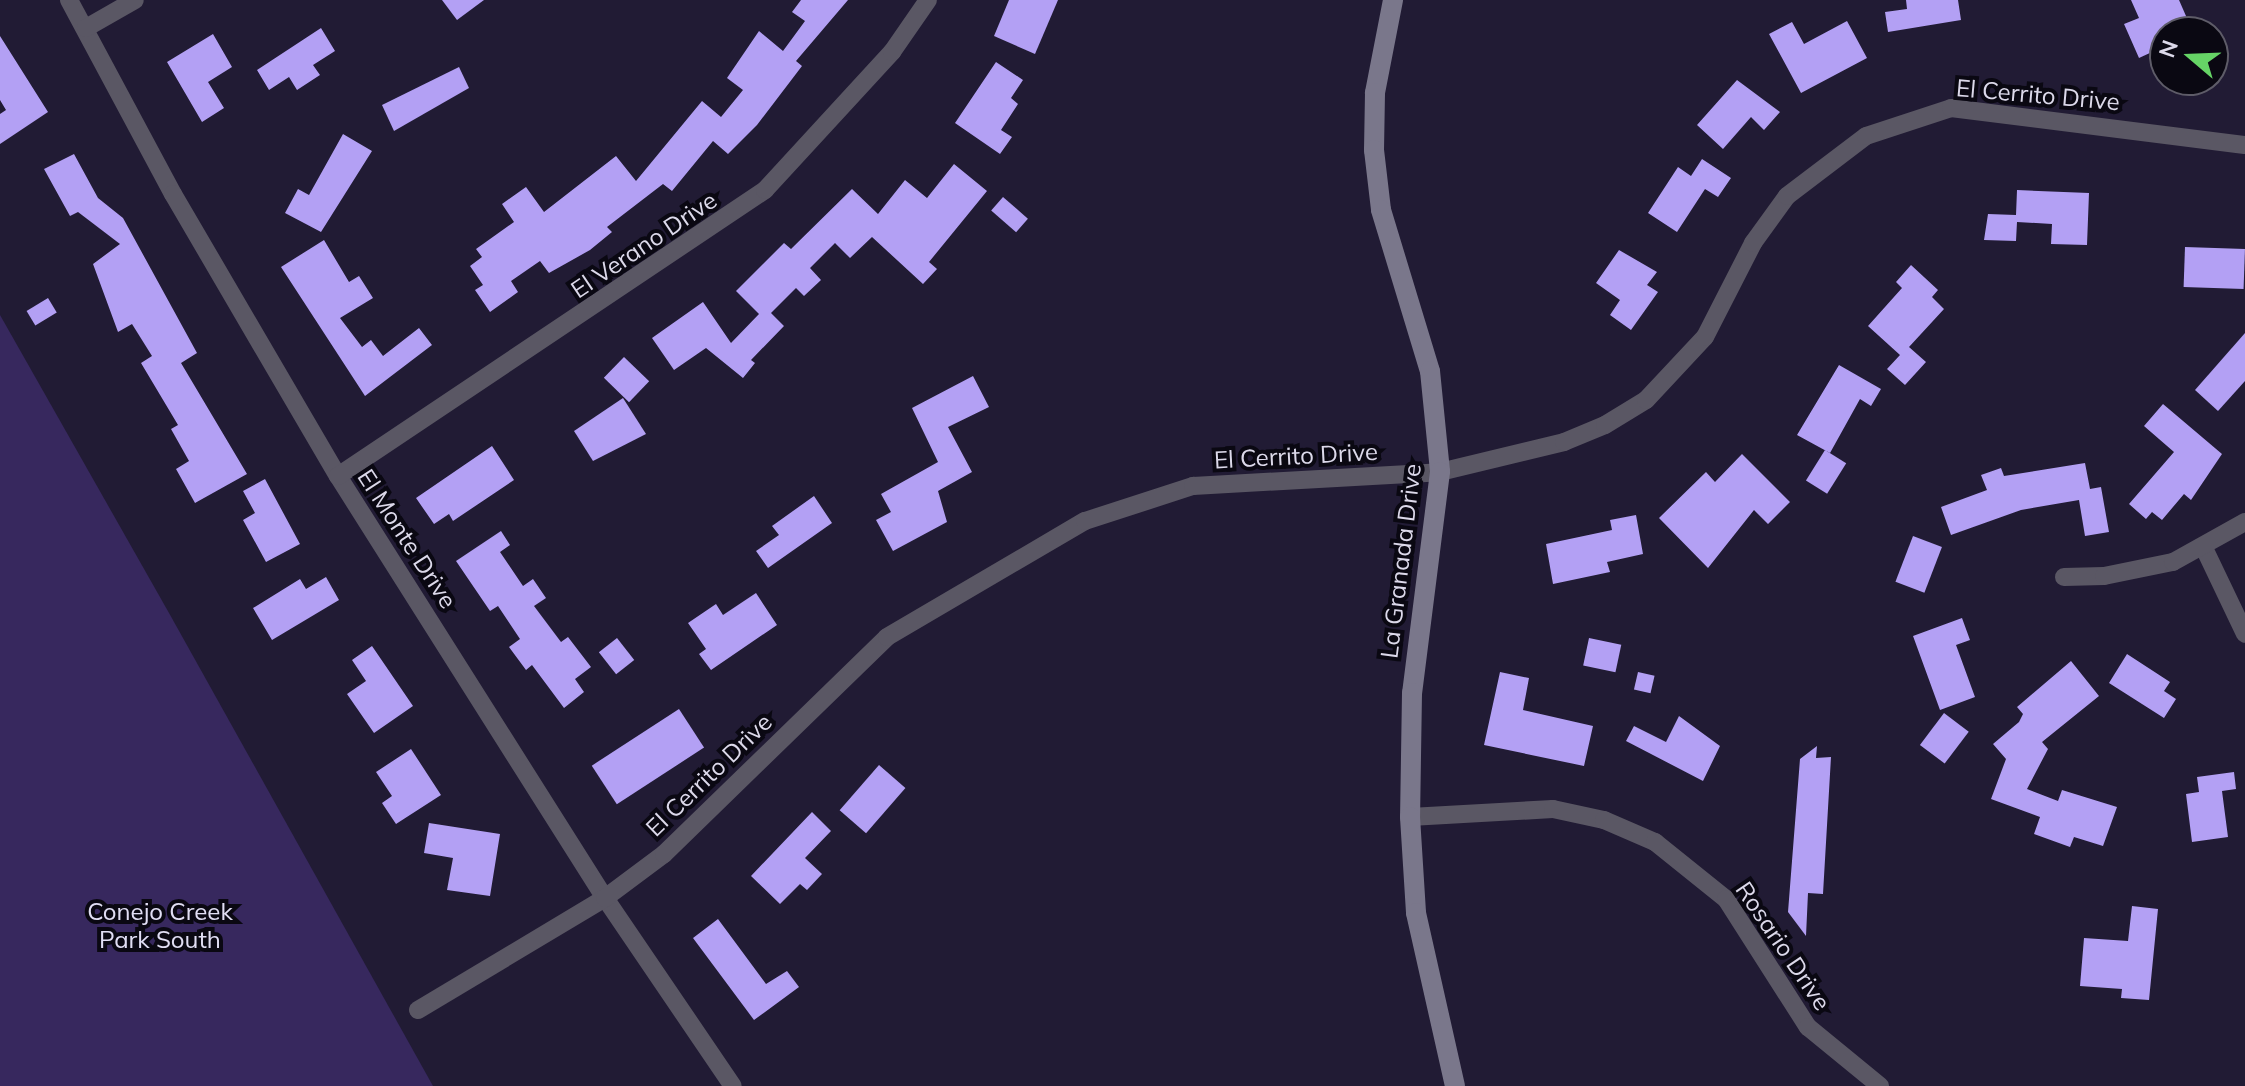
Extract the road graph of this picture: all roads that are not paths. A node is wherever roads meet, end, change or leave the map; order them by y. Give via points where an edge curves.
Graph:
1 (69, 0) edge
2 (135, 0) edge
3 (928, 0) edge
4 (1393, 0) edge
5 (86, 28) junction
6 (2245, 145) edge
7 (1440, 472) junction
8 (338, 476) junction
9 (2245, 522) edge
10 (2204, 548) junction
11 (2064, 577) dead end
12 (2245, 634) edge
13 (1410, 817) junction
14 (605, 898) junction
15 (418, 1010) dead end
16 (733, 1086) edge
17 (1455, 1086) edge
18 (1880, 1086) edge

1 - 5 street, El Monte Drive
2 - 5 street
3 - 8 street, El Verano Drive via 892,52 765,190
4 - 7 street, La Granada Drive via 1375,93 1374,150 1381,210 1430,371
5 - 8 street, El Monte Drive via 173,194
6 - 7 street, El Cerrito Drive via 2002,111 1951,108 1900,121 1839,151 1787,196 1753,243 1705,337 1646,400 1564,442
7 - 13 street, La Granada Drive via 1412,693
7 - 14 street, El Cerrito Drive via 1193,486 1085,521 887,637 664,854
8 - 14 street, El Monte Drive
9 - 10 street
10 - 11 street via 2136,572
10 - 12 street
13 - 17 street, La Granada Drive via 1416,913
13 - 18 street, Rosario Drive via 1553,809 1604,820 1655,842 1726,899 1808,1027
14 - 15 street, El Cerrito Drive
14 - 16 street, El Monte Drive

